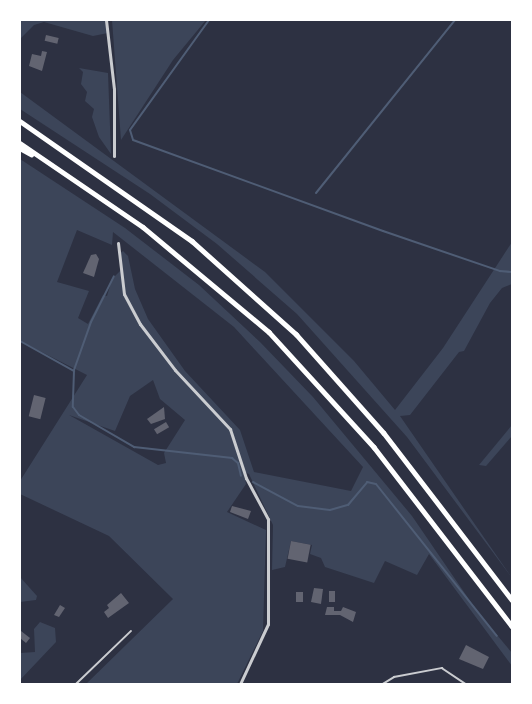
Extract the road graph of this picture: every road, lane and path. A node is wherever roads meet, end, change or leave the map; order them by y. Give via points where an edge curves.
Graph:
1 (106, 20) edge
2 (20, 120) edge
3 (20, 143) edge
4 (20, 148) edge
5 (114, 156) dead end
6 (49, 164) junction
7 (118, 243) dead end
8 (513, 600) edge
9 (513, 626) edge
10 (130, 631) dead end
11 (76, 684) edge
12 (240, 684) edge
13 (383, 684) edge
14 (466, 684) edge

1 - 5 street via 114,89
2 - 8 highway via 192,241 296,334 384,433
3 - 6 highway
4 - 6 highway
6 - 9 highway via 143,227 269,332 367,438
7 - 12 street via 124,294 175,369 230,429 246,478 268,519 268,624
10 - 11 lane
13 - 14 lane via 394,677 442,668

